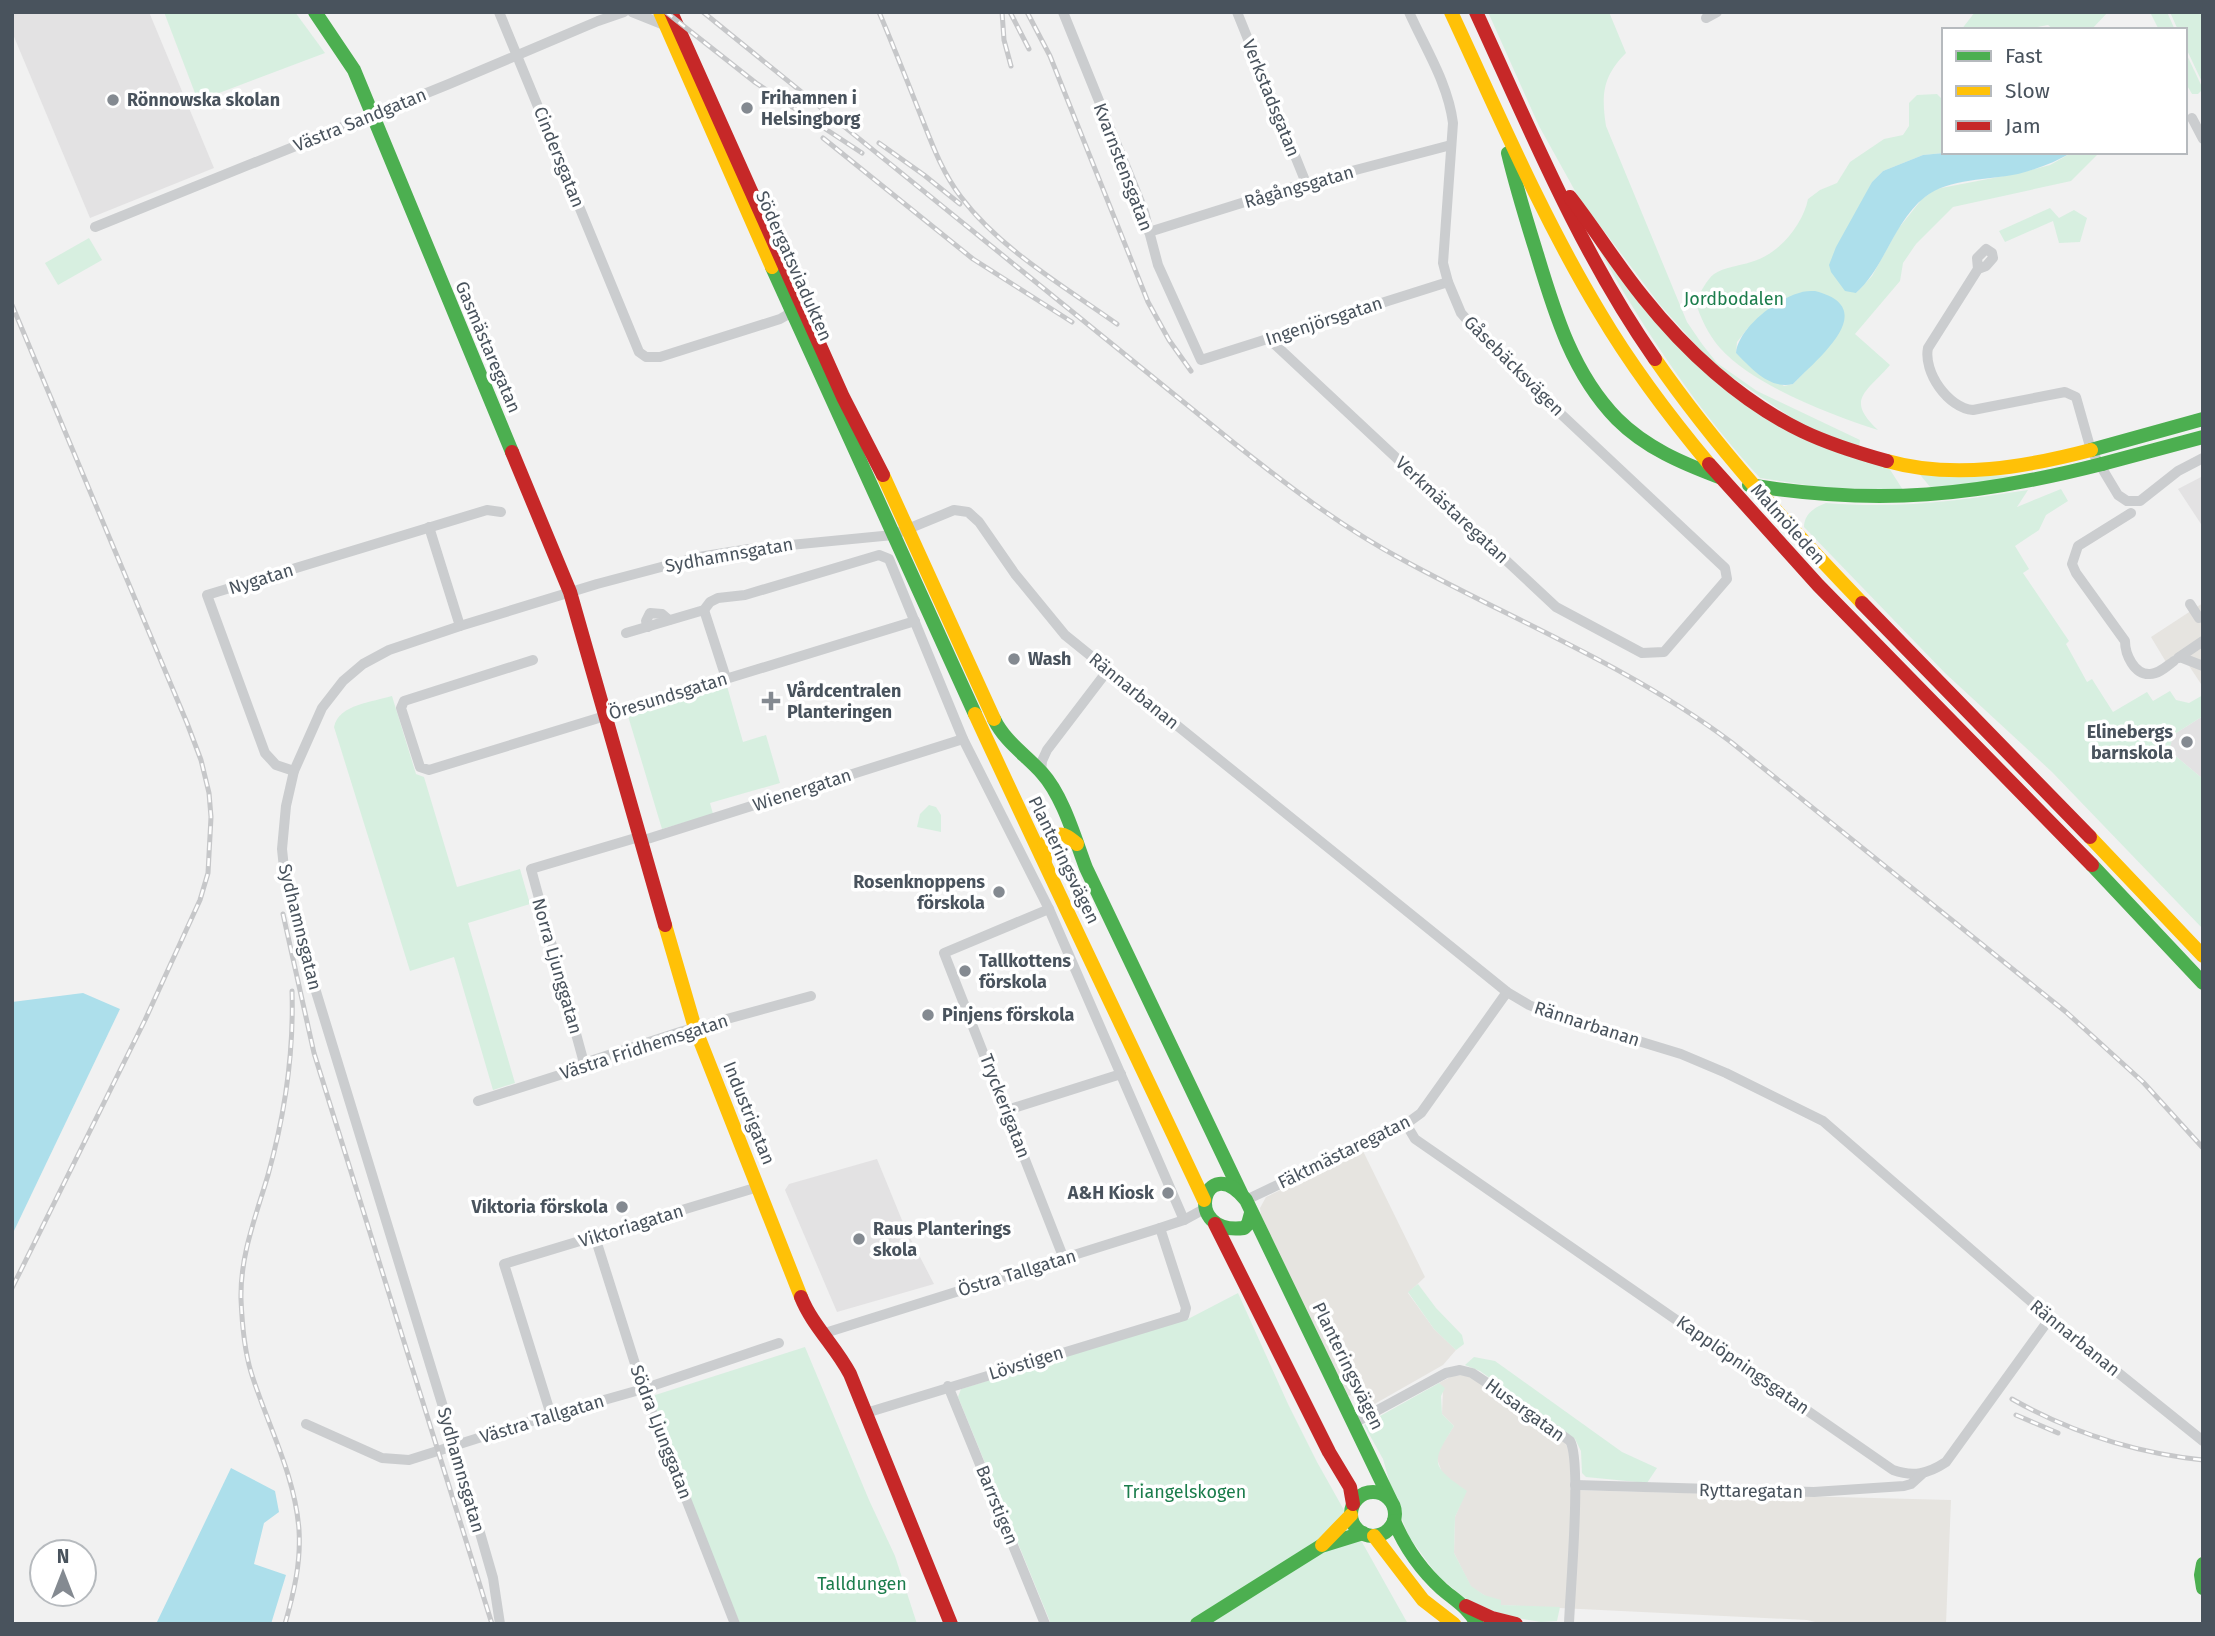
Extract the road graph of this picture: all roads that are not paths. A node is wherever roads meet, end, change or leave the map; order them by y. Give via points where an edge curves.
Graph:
1 (315, 12) edge
2 (499, 12) edge
3 (624, 12) edge
4 (632, 12) edge
5 (660, 12) edge
6 (671, 12) edge
7 (1063, 12) edge
8 (1237, 12) edge
9 (1409, 12) edge
10 (1451, 12) edge
11 (1476, 12) edge
12 (1717, 12) edge
13 (1706, 18) dead end
14 (518, 56) junction
15 (372, 115) junction
16 (2192, 118) dead end
17 (1502, 122) junction
18 (2203, 139) edge
19 (1451, 145) junction
20 (1548, 170) junction
21 (1306, 183) junction
22 (95, 226) dead end
23 (1149, 232) junction
24 (1978, 269) dead end
25 (1448, 282) junction
26 (1269, 339) junction
27 (1201, 360) joint
28 (837, 399) junction
29 (2203, 419) edge
30 (2203, 437) edge
31 (2091, 450) junction
32 (2203, 458) edge
33 (2102, 464) junction
34 (502, 512) dead end
35 (2131, 513) dead end
36 (429, 527) junction
37 (900, 533) junction
38 (570, 592) junction
39 (2190, 604) dead end
40 (704, 610) junction
41 (2199, 618) dead end
42 (915, 621) junction
43 (460, 626) junction
44 (626, 633) dead end
45 (2203, 641) edge
46 (1654, 653) joint
47 (2179, 658) junction
48 (533, 660) dead end
49 (2203, 666) edge
50 (1108, 670) junction
51 (726, 678) junction
52 (605, 716) junction
53 (963, 739) junction
54 (295, 771) junction
55 (1041, 772) junction
56 (640, 839) junction
57 (1078, 845) junction
58 (1047, 867) junction
59 (530, 869) joint
60 (1049, 909) junction
61 (2148, 923) junction
62 (2177, 928) junction
63 (2203, 945) edge
64 (2203, 956) edge
65 (2203, 983) edge
66 (1507, 992) junction
67 (811, 996) dead end
68 (2203, 996) edge
69 (695, 1028) junction
70 (584, 1063) junction
71 (1121, 1074) junction
72 (478, 1101) dead end
73 (1007, 1110) junction
74 (1406, 1124) junction
75 (758, 1187) junction
76 (1246, 1202) junction
77 (1205, 1204) junction
78 (1184, 1220) junction
79 (1216, 1224) junction
80 (1160, 1228) junction
81 (595, 1237) junction
82 (1064, 1259) junction
83 (2050, 1318) junction
84 (825, 1333) junction
85 (779, 1343) dead end
86 (948, 1386) junction
87 (643, 1389) junction
88 (866, 1413) junction
89 (551, 1415) junction
90 (1354, 1423) junction
91 (306, 1424) dead end
92 (2203, 1441) edge
93 (455, 1446) junction
94 (1922, 1474) junction
95 (1575, 1485) junction
96 (1390, 1499) junction
97 (1352, 1509) junction
98 (1394, 1521) junction
99 (1368, 1534) junction
100 (1321, 1546) junction
101 (2203, 1564) edge
102 (2203, 1588) edge
103 (1465, 1605) junction
104 (1505, 1623) edge
105 (500, 1624) edge
106 (735, 1624) edge
107 (951, 1624) edge
108 (1045, 1624) edge
109 (1197, 1624) edge
110 (1454, 1624) edge
111 (1476, 1624) edge
112 (1569, 1624) edge

1 - 15 main road, Gasmästaregatan via 354,70
2 - 14 street, Cindersgatan
3 - 14 street, Västra Sandgatan
4 - 14 street, Cindersgatan via 674,31 791,288 792,307 785,317 655,358 639,352
5 - 28 main road, Södergatsviadukten
6 - 28 main road, Södergatsviadukten
7 - 23 street, Kvarnstensgatan
8 - 21 street, Verkstadsgatan
9 - 19 street, Gåsebäcksvägen via 1447,93 1453,123
10 - 17 main road, Malmöleden
11 - 20 main road, Malmöleden
12 - 13 street
14 - 15 street, Västra Sandgatan
15 - 22 street, Västra Sandgatan
15 - 38 main road, Gasmästaregatan
16 - 18 street
17 - 33 main road via 1543,278 1575,360 1613,415 1669,458 1761,487 1814,494 1913,497 2020,485
17 - 61 main road, Malmöleden via 1577,274 1662,405 1742,503 1822,590
19 - 21 street, Rågångsgatan
19 - 25 street, Gåsebäcksvägen via 1443,263
20 - 31 main road via 1622,271 1710,369 1758,406 1812,437 1885,460 1957,469 2000,469
20 - 62 main road, Malmöleden via 1636,331 1678,393 1765,500
21 - 23 street, Rågångsgatan
23 - 27 street, Kvarnstensgatan via 1158,265
24 - 31 street via 1928,348 1926,358 1933,379 1963,409 2073,394
25 - 26 street, Ingenjörsgatan
25 - 46 street, Gåsebäcksvägen via 1461,313 1496,353 1725,568 1727,579 1664,652
26 - 27 street, Ingenjörsgatan
26 - 46 street, Verkmästaregatan via 1556,607 1642,653
28 - 37 main road, Södergatsviadukten
29 - 31 main road
30 - 33 main road
31 - 33 street
32 - 33 street via 2137,502 2118,495
34 - 36 street, Nygatan via 486,510
35 - 47 street via 2078,546 2072,564 2125,641 2125,651 2137,670 2151,675
36 - 43 street
36 - 54 street, Nygatan via 207,595 265,753 276,765
37 - 38 street, Sydhamnsgatan via 699,557
37 - 50 street, Rännarbanan via 954,510 968,512 1065,635
37 - 55 main road, Planteringsvägen via 997,725
37 - 58 main road, Planteringsvägen via 1005,783
38 - 43 street, Sydhamnsgatan
38 - 52 main road, Industrigatan
39 - 41 street
40 - 42 street, Planteringsvägen via 718,598 745,595 879,555 891,563
40 - 44 street
40 - 51 street
42 - 51 street, Öresundsgatan
42 - 53 street, Planteringsvägen
43 - 54 street, Sydhamnsgatan via 389,650 351,673 322,709
45 - 47 street
47 - 49 street
48 - 52 street, Öresundsgatan via 404,701 401,708 422,769
50 - 55 street, Planteringsvägen via 1047,750
50 - 66 street, Rännarbanan
51 - 52 street, Öresundsgatan
52 - 56 main road, Industrigatan
53 - 56 street, Wienergatan
53 - 60 street, Planteringsvägen
54 - 93 street, Sydhamnsgatan via 283,830 285,878 313,985
55 - 57 main road, Planteringsvägen
56 - 59 street, Wienergatan
56 - 69 main road, Industrigatan
57 - 58 main road via 1065,834 1045,842
57 - 76 main road, Planteringsvägen
58 - 77 main road, Planteringsvägen
59 - 70 street, Norra Ljunggatan
60 - 71 street, Planteringsvägen
60 - 73 street, Tryckerigatan via 944,953
61 - 65 main road, Malmöleden
61 - 68 main road
62 - 63 main road
62 - 64 main road, Malmöleden
66 - 74 street, Fäktmästaregatan via 1421,1113
66 - 83 street, Rännarbanan via 1553,1015 1681,1054 1823,1121
67 - 69 street, Västra Fridhemsgatan
69 - 70 street, Västra Fridhemsgatan
69 - 75 main road, Industrigatan
70 - 72 street, Västra Fridhemsgatan
71 - 73 street
71 - 78 street, Planteringsvägen
73 - 82 street, Tryckerigatan
74 - 76 street, Fäktmästaregatan
74 - 94 street, Kapplöpningsgatan via 1415,1139 1893,1470
75 - 81 street, Viktoriagatan
75 - 84 main road, Industrigatan via 806,1309
76 - 77 main road via 1224,1185 1206,1191
76 - 79 main road via 1248,1224 1244,1228 1225,1229
76 - 90 main road, Planteringsvägen
77 - 78 street, Östra Tallgatan
77 - 79 main road
78 - 80 street, Östra Tallgatan
79 - 97 main road via 1349,1487
80 - 82 street, Östra Tallgatan
80 - 86 street, Lövstigen via 1184,1316
81 - 87 street, Södra Ljunggatan
81 - 89 street, Viktoriagatan via 503,1264
82 - 84 street, Östra Tallgatan
83 - 92 street, Rännarbanan
83 - 94 street via 1955,1452
84 - 88 main road, Industrigatan via 842,1358
85 - 87 street, Västra Tallgatan
86 - 88 street, Lövstigen
86 - 108 street, Barrstigen
87 - 89 street, Västra Tallgatan
87 - 106 street, Södra Ljunggatan
88 - 107 main road, Industrigatan
89 - 93 street, Västra Tallgatan
90 - 95 street, Husargatan via 1446,1373 1464,1370 1570,1441 1575,1453
90 - 96 main road, Planteringsvägen
91 - 93 street, Västra Tallgatan via 394,1461
93 - 105 street, Sydhamnsgatan via 493,1578
94 - 95 street, Ryttaregatan via 1904,1486 1814,1492
95 - 112 street, Husargatan
96 - 97 main road via 1369,1492 1357,1499
96 - 98 main road
97 - 99 main road via 1353,1523
97 - 100 main road
98 - 99 main road via 1384,1533
98 - 103 main road via 1426,1573
99 - 100 main road
99 - 110 main road via 1423,1600
100 - 109 main road
101 - 102 main road
103 - 104 main road
103 - 111 main road

